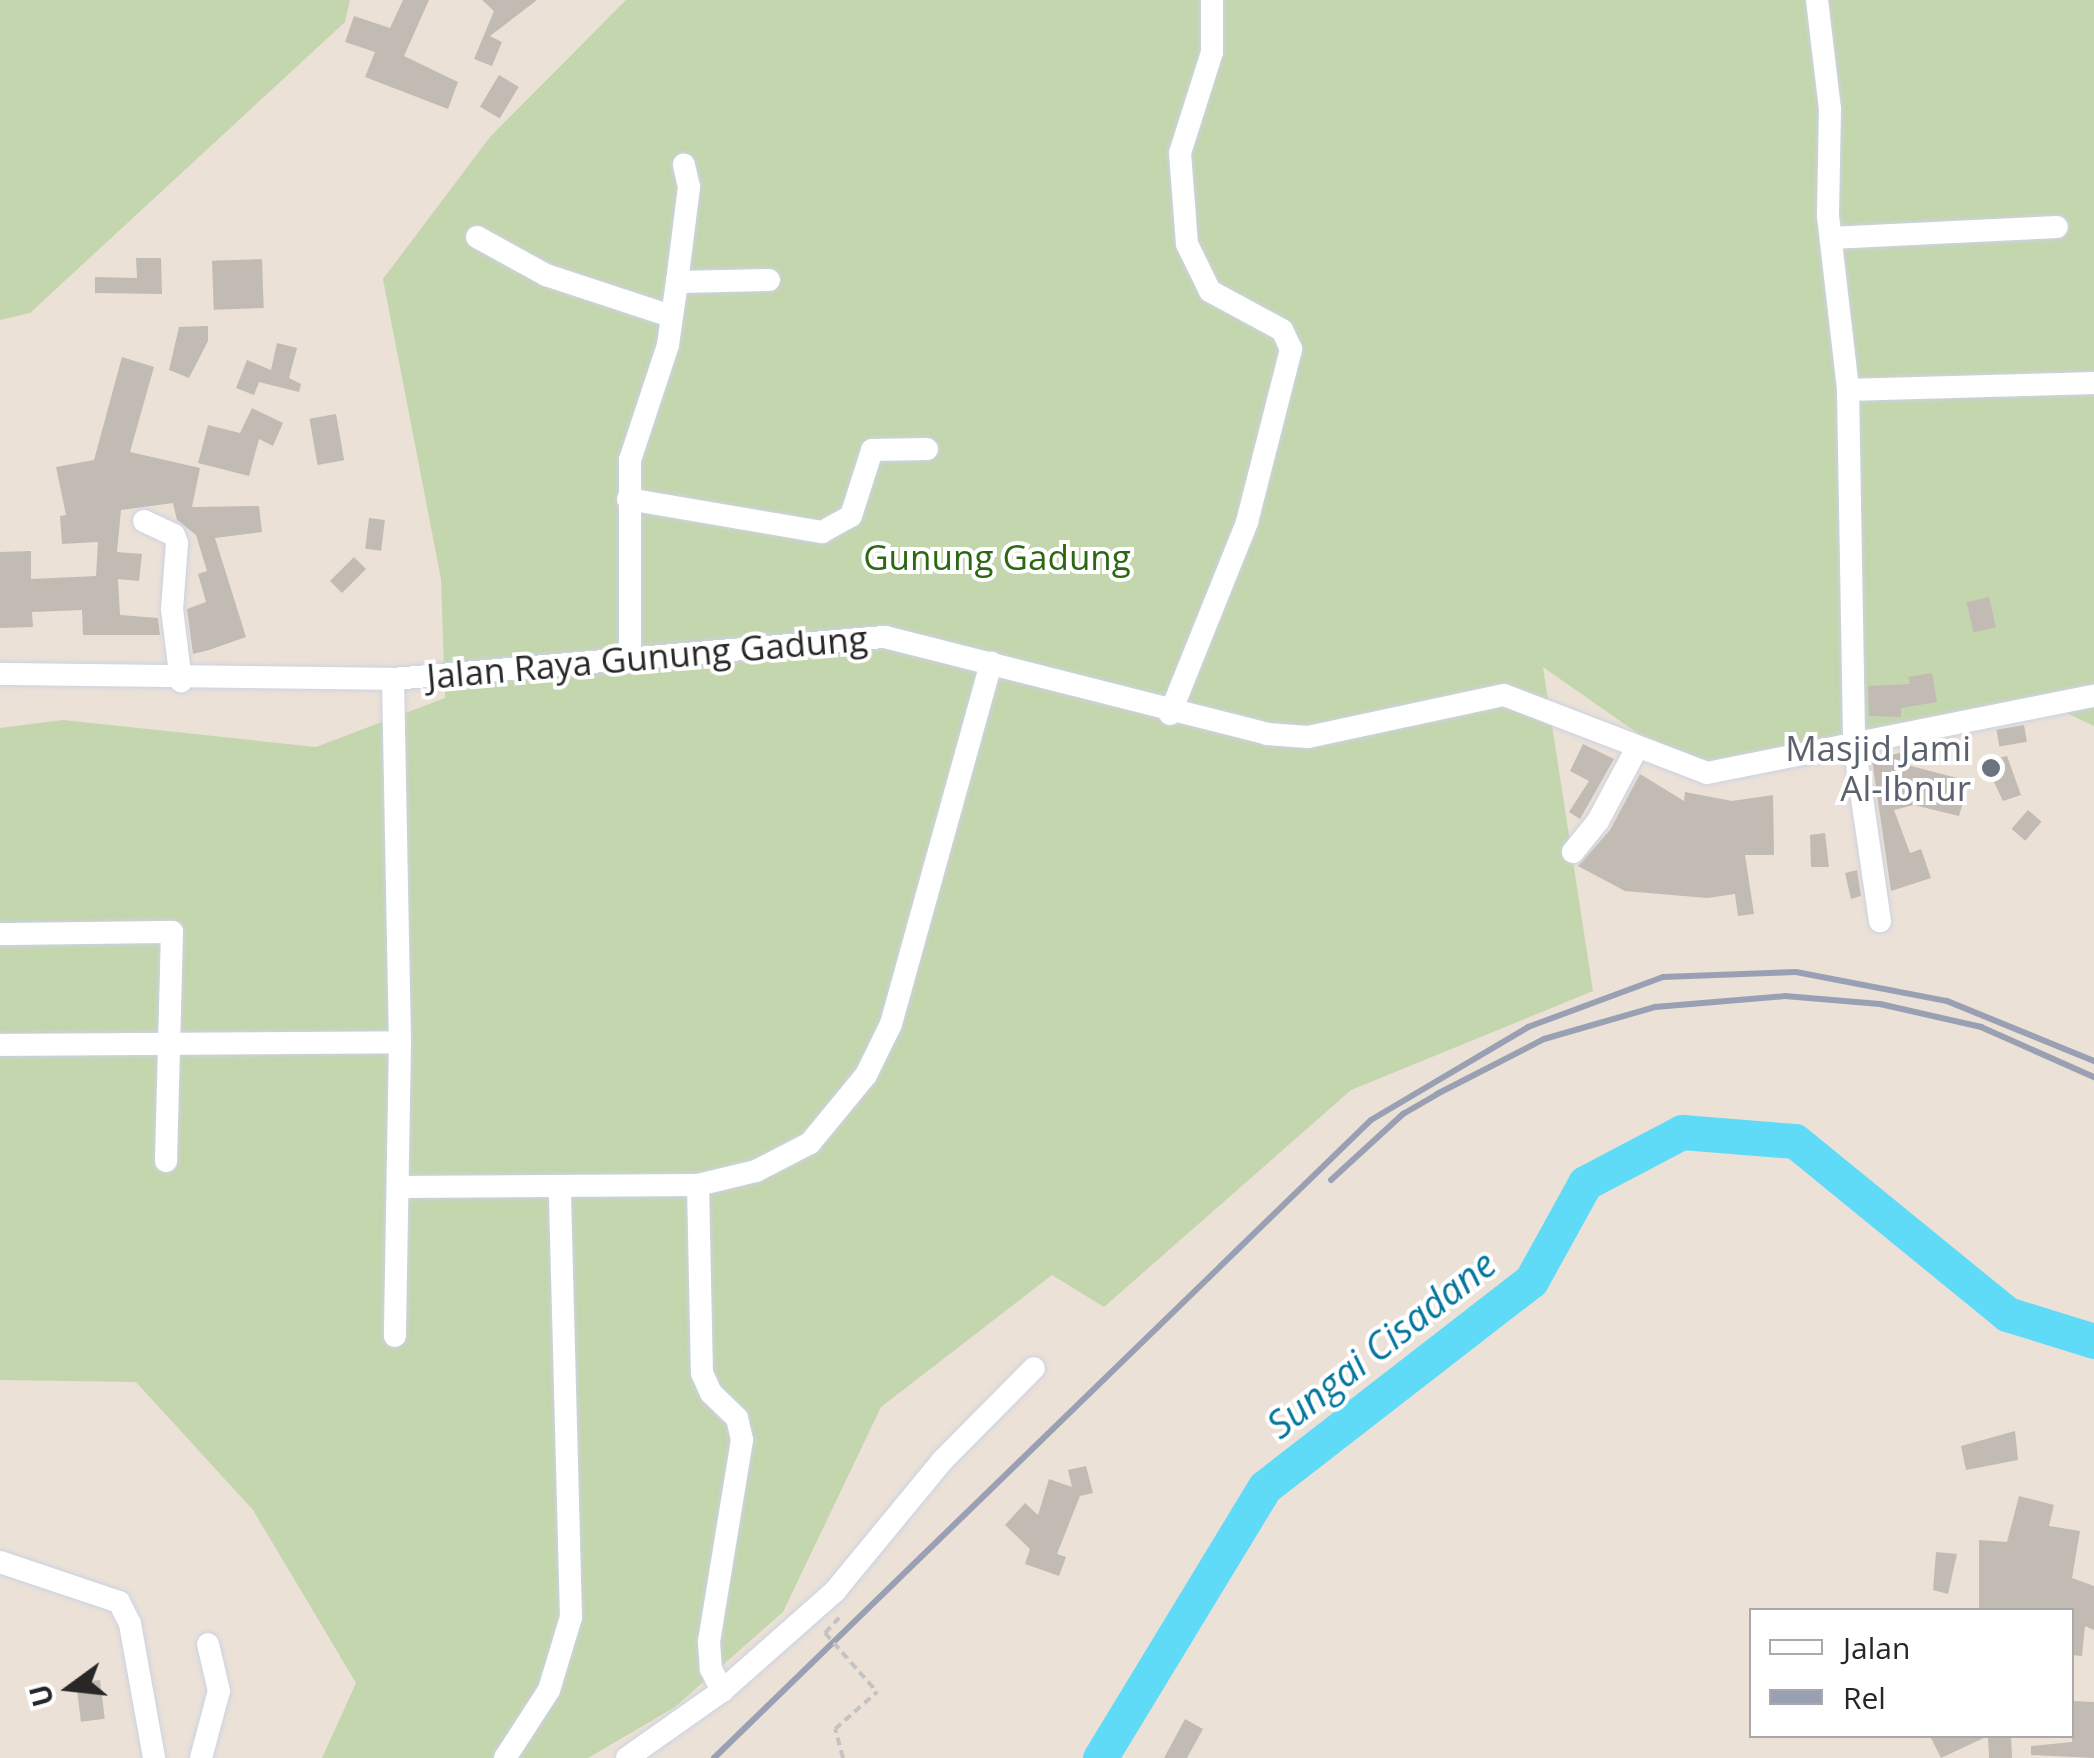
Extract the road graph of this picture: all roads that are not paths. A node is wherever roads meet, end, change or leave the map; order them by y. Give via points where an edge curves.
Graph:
1 (1212, 0) edge
2 (1817, 0) edge
3 (684, 166) dead end
4 (2057, 226) dead end
5 (478, 237) dead end
6 (1831, 238) junction
7 (769, 280) dead end
8 (678, 282) junction
9 (672, 316) junction
10 (2094, 382) edge
11 (1848, 390) junction
12 (927, 449) dead end
13 (628, 499) junction
14 (144, 521) dead end
15 (630, 657) junction
16 (991, 663) junction
17 (0, 674) edge
18 (394, 679) junction
19 (180, 681) junction
20 (2094, 696) edge
21 (1170, 714) junction
22 (1854, 744) junction
23 (1637, 748) junction
24 (1573, 852) dead end
25 (1880, 922) dead end
26 (0, 934) edge
27 (166, 1042) junction
28 (400, 1042) junction
29 (0, 1045) edge
30 (166, 1161) dead end
31 (698, 1184) junction
32 (560, 1186) junction
33 (400, 1187) junction
34 (396, 1336) dead end
35 (1034, 1368) dead end
36 (0, 1562) edge
37 (208, 1644) dead end
38 (722, 1691) junction
39 (154, 1758) edge
40 (201, 1758) edge
41 (506, 1758) edge
42 (627, 1758) edge

1 - 21 street via 1214,41 1180,153 1187,244 1210,291 1282,330 1291,349 1246,522
2 - 6 street via 1830,108
3 - 8 street via 689,187
4 - 6 street
5 - 9 street via 546,275
6 - 11 street
7 - 8 street
8 - 9 street
9 - 13 street via 664,360 635,437
10 - 11 street
11 - 22 street
12 - 13 street via 872,450 850,516 822,532
13 - 15 street
14 - 19 street via 177,543 172,609
15 - 16 street, Jalan Raya Gunung Gadung via 884,638
15 - 18 street, Jalan Raya Gunung Gadung
16 - 21 street, Jalan Raya Gunung Gadung
16 - 31 street via 891,1024 866,1075 830,1123 784,1160
17 - 19 street, Jalan Raya Gunung Gadung
18 - 19 street, Jalan Raya Gunung Gadung
18 - 28 street
20 - 22 street, Jalan Raya Gunung Gadung
21 - 23 street, Jalan Raya Gunung Gadung via 1308,738 1504,696
22 - 23 street, Jalan Raya Gunung Gadung via 1707,773
22 - 25 street
23 - 24 street via 1598,821
26 - 27 street via 172,932
27 - 28 street
27 - 29 street
27 - 30 street
28 - 33 street
31 - 32 street
31 - 38 street via 702,1373 711,1394 737,1418 742,1440 709,1642
32 - 33 street
32 - 41 street via 570,1618 549,1690
33 - 34 street
35 - 38 street via 942,1460 835,1591
36 - 39 street via 119,1602 130,1624
37 - 40 street via 219,1691
38 - 42 street

